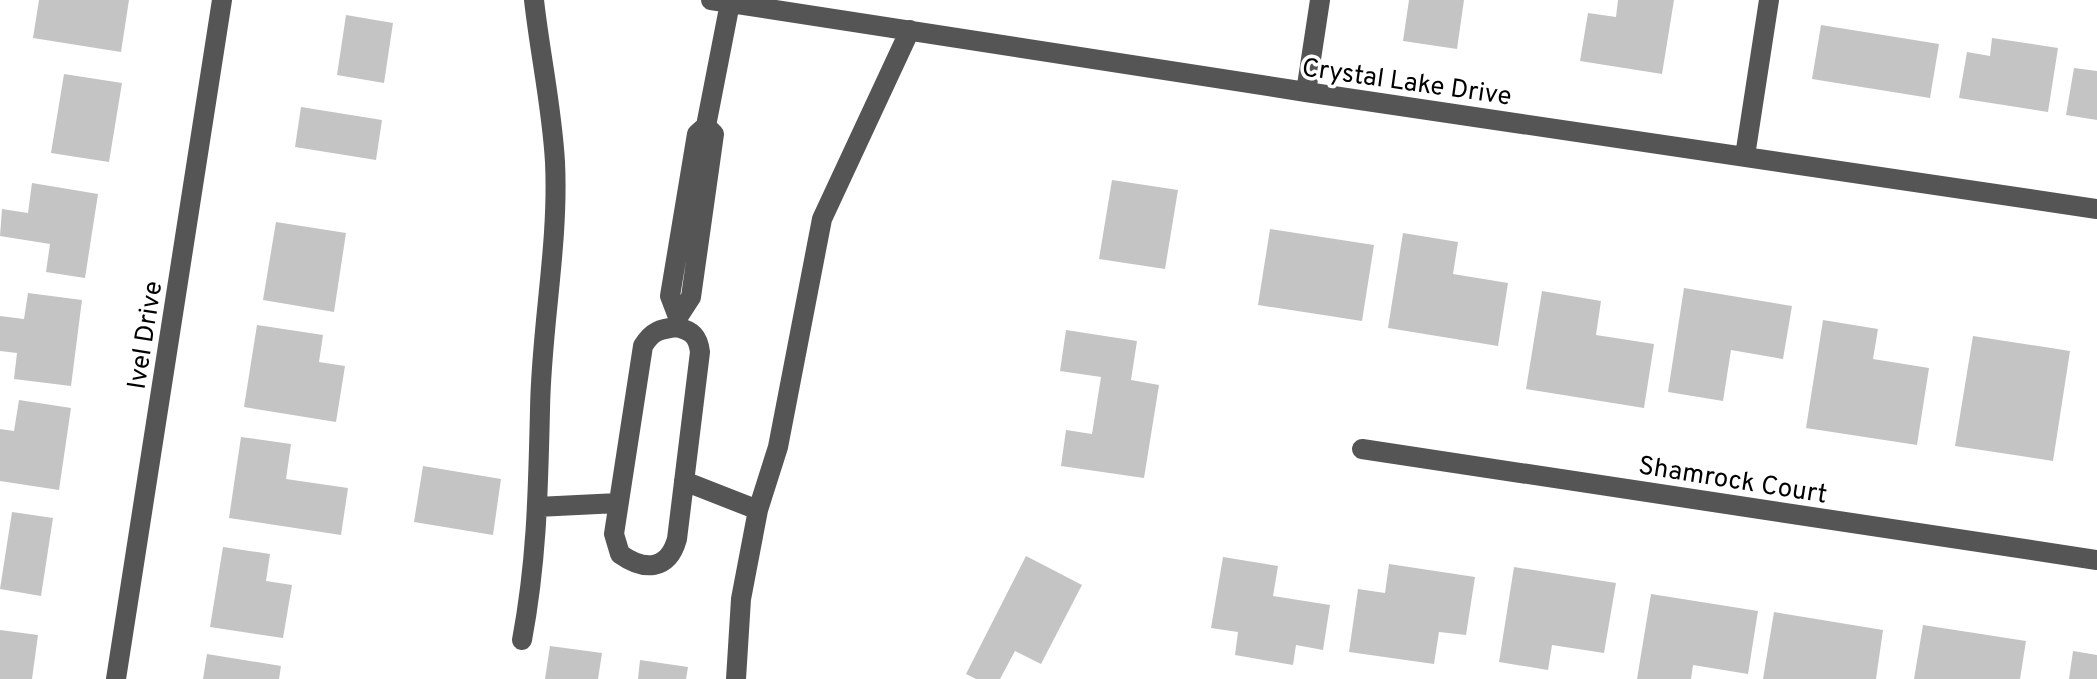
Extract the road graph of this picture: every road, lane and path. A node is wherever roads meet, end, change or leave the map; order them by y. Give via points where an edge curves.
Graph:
1 (222, 0) edge
2 (534, 0) edge
3 (1320, 0) edge
4 (1769, 0) edge
5 (721, 1) edge
6 (910, 30) junction
7 (1306, 92) junction
8 (1745, 156) junction
9 (2097, 209) edge
10 (677, 322) junction
11 (1362, 449) dead end
12 (684, 481) junction
13 (618, 503) junction
14 (537, 507) junction
15 (758, 510) junction
16 (2097, 560) edge
17 (522, 640) dead end
18 (116, 679) edge
19 (736, 679) edge

1 - 18 street, Ivel Drive
2 - 14 street via 555,163
3 - 7 street
4 - 8 street
5 - 6 street, Crystal Lake Drive
5 - 10 street via 706,126 714,134 691,297
6 - 7 street, Crystal Lake Drive
6 - 15 street via 822,219 778,447
7 - 8 street, Crystal Lake Drive
8 - 9 street, Crystal Lake Drive
10 - 12 street via 698,339 700,352
10 - 13 street via 649,335 643,346
11 - 16 street, Shamrock Court
12 - 13 street via 672,554 648,567 620,554 614,534
12 - 15 street
13 - 14 street
14 - 17 street via 533,583
15 - 19 street via 741,599

